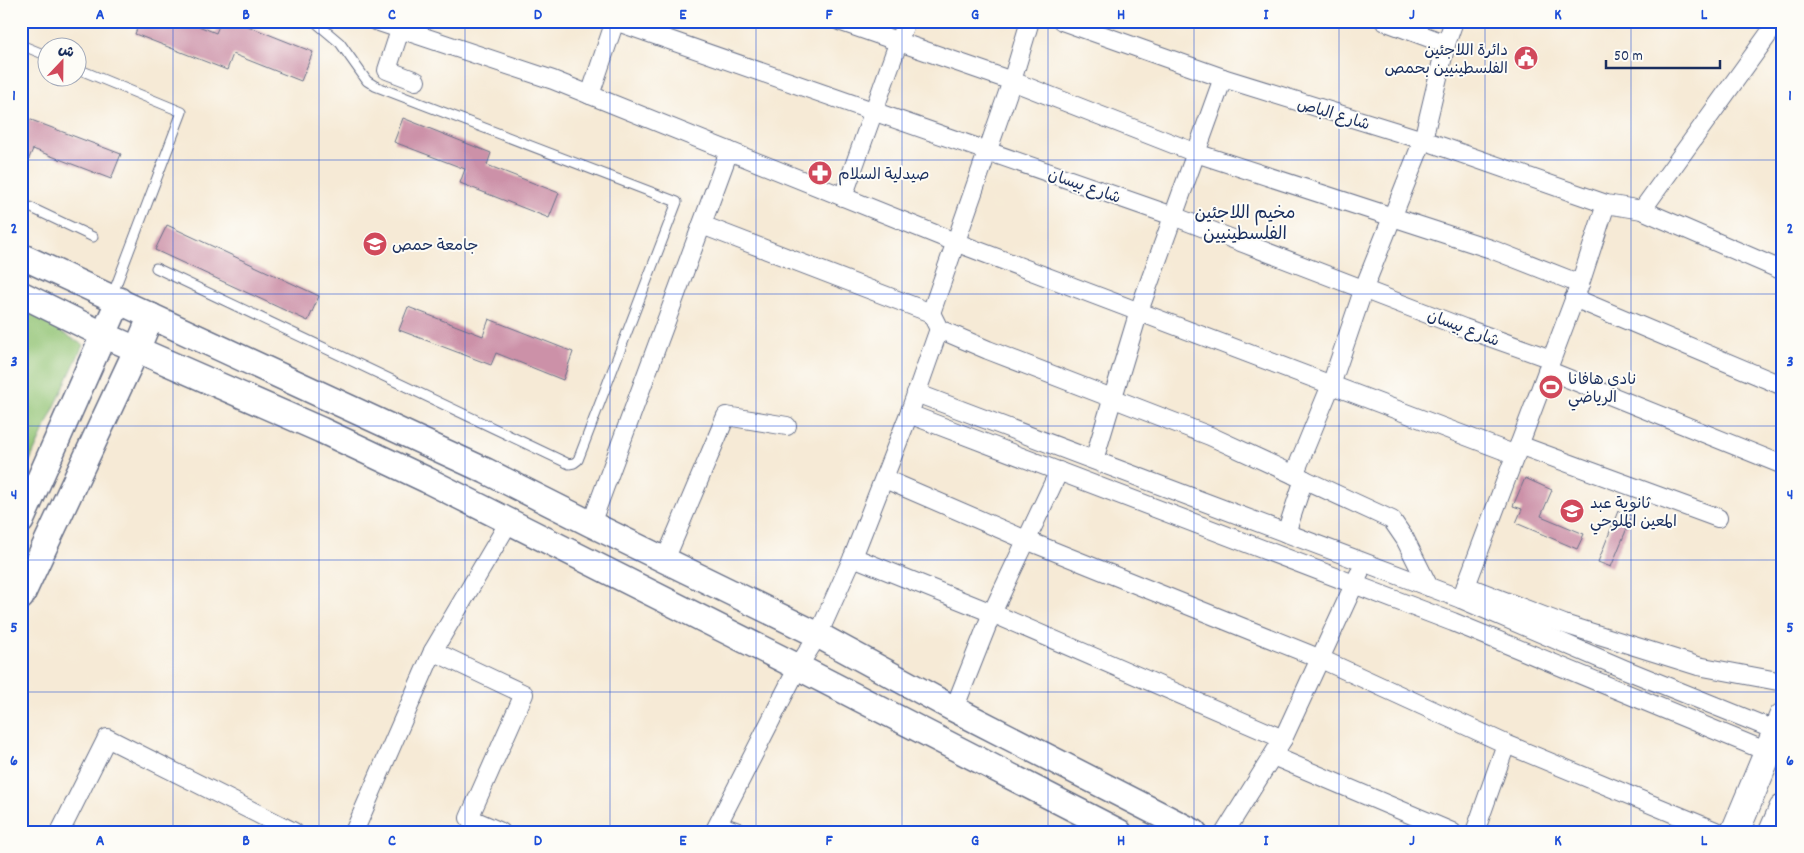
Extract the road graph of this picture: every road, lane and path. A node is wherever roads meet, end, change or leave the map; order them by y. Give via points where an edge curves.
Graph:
1 (314, 21) edge
2 (376, 21) edge
3 (615, 21) edge
4 (839, 21) edge
5 (906, 21) edge
6 (1030, 21) edge
7 (1062, 21) edge
8 (1384, 21) edge
9 (1454, 21) edge
10 (1778, 21) edge
11 (401, 25) edge
12 (899, 42) junction
13 (1446, 44) junction
14 (21, 45) edge
15 (38, 52) edge
16 (88, 73) edge
17 (1223, 78) junction
18 (416, 80) dead end
19 (1012, 81) junction
20 (590, 95) junction
21 (874, 111) junction
22 (1423, 140) junction
23 (729, 151) junction
24 (988, 151) junction
25 (1196, 153) junction
26 (843, 198) junction
27 (21, 204) edge
28 (1606, 204) junction
29 (1642, 210) junction
30 (1173, 216) junction
31 (1392, 216) junction
32 (702, 225) junction
33 (93, 237) dead end
34 (955, 242) junction
35 (21, 256) edge
36 (156, 268) dead end
37 (1780, 270) dead end
38 (1364, 288) junction
39 (1577, 291) junction
40 (21, 294) edge
41 (115, 299) junction
42 (1139, 311) junction
43 (931, 312) junction
44 (151, 316) junction
45 (939, 329) junction
46 (104, 335) junction
47 (137, 350) junction
48 (1549, 365) junction
49 (1331, 385) junction
50 (1783, 386) edge
51 (916, 393) junction
52 (1113, 399) junction
53 (910, 414) junction
54 (787, 426) dead end
55 (1518, 450) junction
56 (1094, 460) junction
57 (1783, 465) edge
58 (1059, 471) junction
59 (1299, 477) junction
60 (885, 479) junction
61 (1718, 518) dead end
62 (21, 522) edge
63 (509, 522) junction
64 (591, 524) junction
65 (1286, 533) junction
66 (1026, 540) junction
67 (853, 557) junction
68 (665, 560) junction
69 (1364, 562) junction
70 (1354, 585) junction
71 (1429, 587) junction
72 (1463, 593) junction
73 (21, 598) edge
74 (992, 613) junction
75 (818, 635) junction
76 (433, 651) junction
77 (1321, 659) junction
78 (798, 666) junction
79 (1783, 682) edge
80 (954, 709) junction
81 (1776, 733) edge
82 (1283, 739) junction
83 (1506, 744) junction
84 (1272, 756) junction
85 (1783, 809) edge
86 (716, 828) edge
87 (60, 832) edge
88 (294, 832) edge
89 (354, 832) edge
90 (501, 832) edge
91 (738, 832) edge
92 (1119, 832) edge
93 (1194, 832) edge
94 (1225, 832) edge
95 (1452, 832) edge
96 (1475, 832) edge
97 (1718, 832) edge
98 (1735, 832) edge
99 (1773, 832) edge

1 - 36 lane via 340,43 367,81 375,86 677,202 578,460 568,464
2 - 11 street
3 - 20 street
3 - 21 street, شارع بيسان
4 - 12 street
5 - 12 street
6 - 19 street
7 - 17 street, شارع الباص
8 - 13 street
9 - 13 street
10 - 29 street
11 - 18 street via 387,70
11 - 20 street
12 - 19 street
12 - 21 street
13 - 22 street
14 - 15 lane
16 - 41 lane via 182,112
17 - 22 street, شارع الباص
17 - 25 street
19 - 24 street
19 - 25 street
20 - 23 street
21 - 24 street, شارع بيسان
21 - 26 street
22 - 28 street, شارع الباص
22 - 31 street
23 - 26 street
23 - 32 street
24 - 30 street, شارع بيسان
24 - 34 street
25 - 30 street
25 - 31 street
26 - 34 street
27 - 33 lane
28 - 29 street, شارع الباص
28 - 39 street
29 - 37 street, شارع الباص
30 - 38 street, شارع بيسان
30 - 42 street
31 - 38 street
31 - 39 street via 1491,249
32 - 43 street
32 - 64 street
34 - 42 street
34 - 43 street
35 - 41 main road
38 - 48 street, شارع بيسان
38 - 49 street
39 - 48 street
39 - 50 street
40 - 46 main road
41 - 44 main road
41 - 46 main road
42 - 49 street
42 - 52 street
43 - 45 street
44 - 47 main road
44 - 64 main road via 486,471
45 - 51 street
45 - 52 street
46 - 47 main road
46 - 62 main road
47 - 63 main road via 321,430
47 - 73 main road
48 - 55 street
48 - 57 street, شارع بيسان
49 - 55 street
49 - 59 street
51 - 53 street
51 - 56 street
52 - 56 street
52 - 59 street via 1210,436
53 - 58 street
53 - 60 street
54 - 68 street via 726,416
55 - 61 street
55 - 72 street
56 - 65 street
58 - 66 street
58 - 70 street
59 - 65 street
59 - 71 street via 1392,520
60 - 66 street
60 - 67 street
63 - 76 street
63 - 78 main road
64 - 68 main road
65 - 69 street
66 - 74 street
66 - 77 street
67 - 74 street
67 - 75 street
68 - 75 main road
69 - 70 street
69 - 71 street
70 - 77 street
70 - 81 street
71 - 72 street
72 - 79 street via 1698,666
72 - 81 street via 1624,669
74 - 80 street
74 - 82 street
75 - 78 street
75 - 80 main road
76 - 89 street
76 - 90 street via 524,694 469,818
77 - 82 street
77 - 83 street
78 - 86 street
78 - 92 main road
80 - 93 main road
81 - 98 highway
82 - 84 street
83 - 96 street
83 - 97 street
84 - 94 street
84 - 95 street
85 - 99 highway
86 - 91 street
87 - 88 street via 107,738

